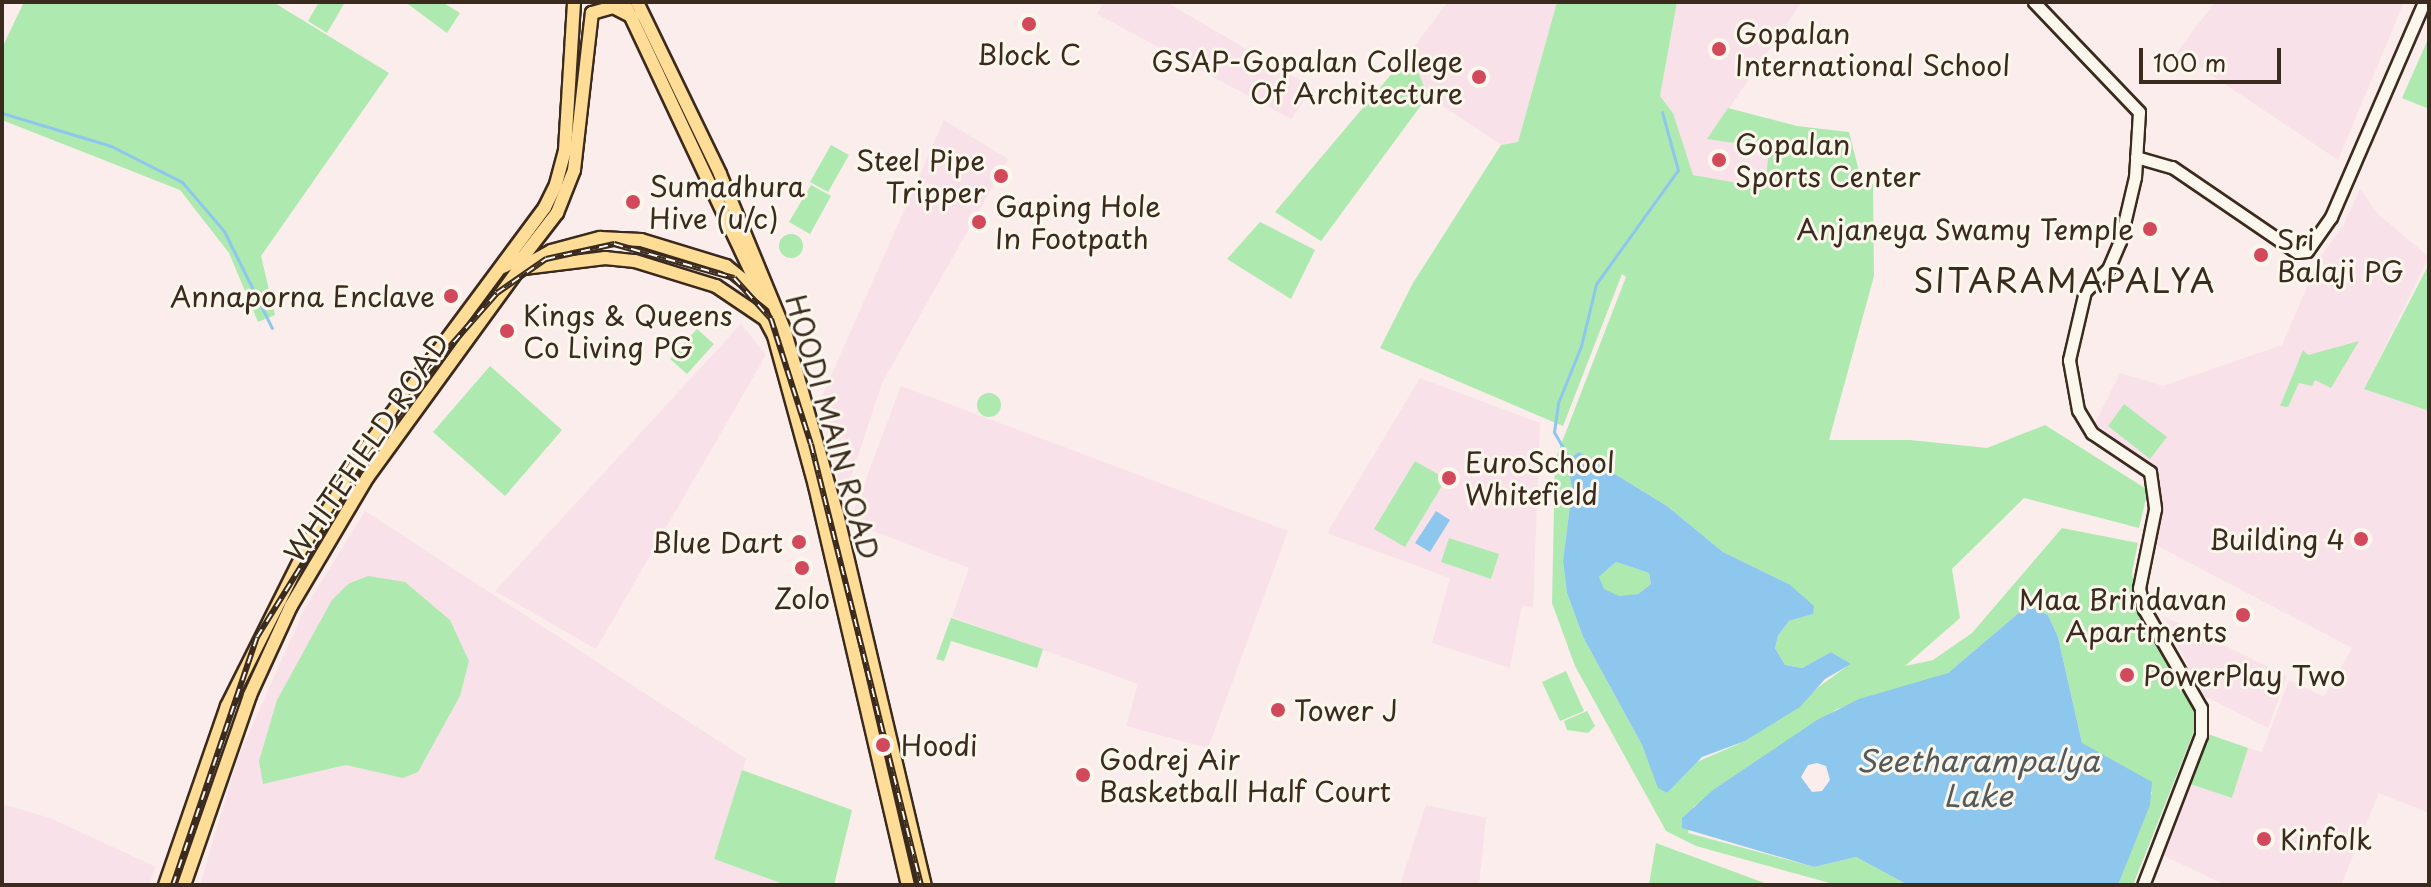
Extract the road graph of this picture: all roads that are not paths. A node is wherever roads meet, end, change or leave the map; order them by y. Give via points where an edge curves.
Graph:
1 (574, 2) edge
2 (624, 2) edge
3 (637, 2) edge
4 (2034, 2) edge
5 (2424, 2) edge
6 (633, 17) junction
7 (702, 149) junction
8 (2136, 157) junction
9 (499, 269) junction
10 (519, 269) junction
11 (764, 291) junction
12 (797, 391) junction
13 (165, 885) edge
14 (184, 885) edge
15 (908, 885) edge
16 (925, 885) edge
17 (2143, 885) edge

1 - 9 main road, WHITEFIELD ROAD via 563,159 545,207
2 - 6 main road, HOODI MAIN ROAD
3 - 7 main road, HOODI MAIN ROAD
4 - 8 street via 2135,105
5 - 8 street via 2315,246 2297,252 2172,167
6 - 7 main road, HOODI MAIN ROAD
6 - 9 main road, WHITEFIELD ROAD via 613,7 598,8 588,22 580,135 565,196 523,257
7 - 11 main road, HOODI MAIN ROAD
8 - 17 street via 2120,241 2108,269 2085,291 2069,360 2083,420 2092,433 2150,472 2155,486 2139,588 2144,609 2201,708 2201,735
9 - 13 main road, WHITEFIELD ROAD via 358,460 282,591 227,706
10 - 11 main road via 551,251 600,238 641,240 726,266
10 - 12 main road, HOODI MAIN ROAD via 605,258 635,261 716,286 765,319
10 - 14 main road, WHITEFIELD ROAD via 367,478 285,617 245,709
11 - 12 main road, HOODI MAIN ROAD via 773,304
12 - 15 main road, HOODI MAIN ROAD
12 - 16 main road, HOODI MAIN ROAD

